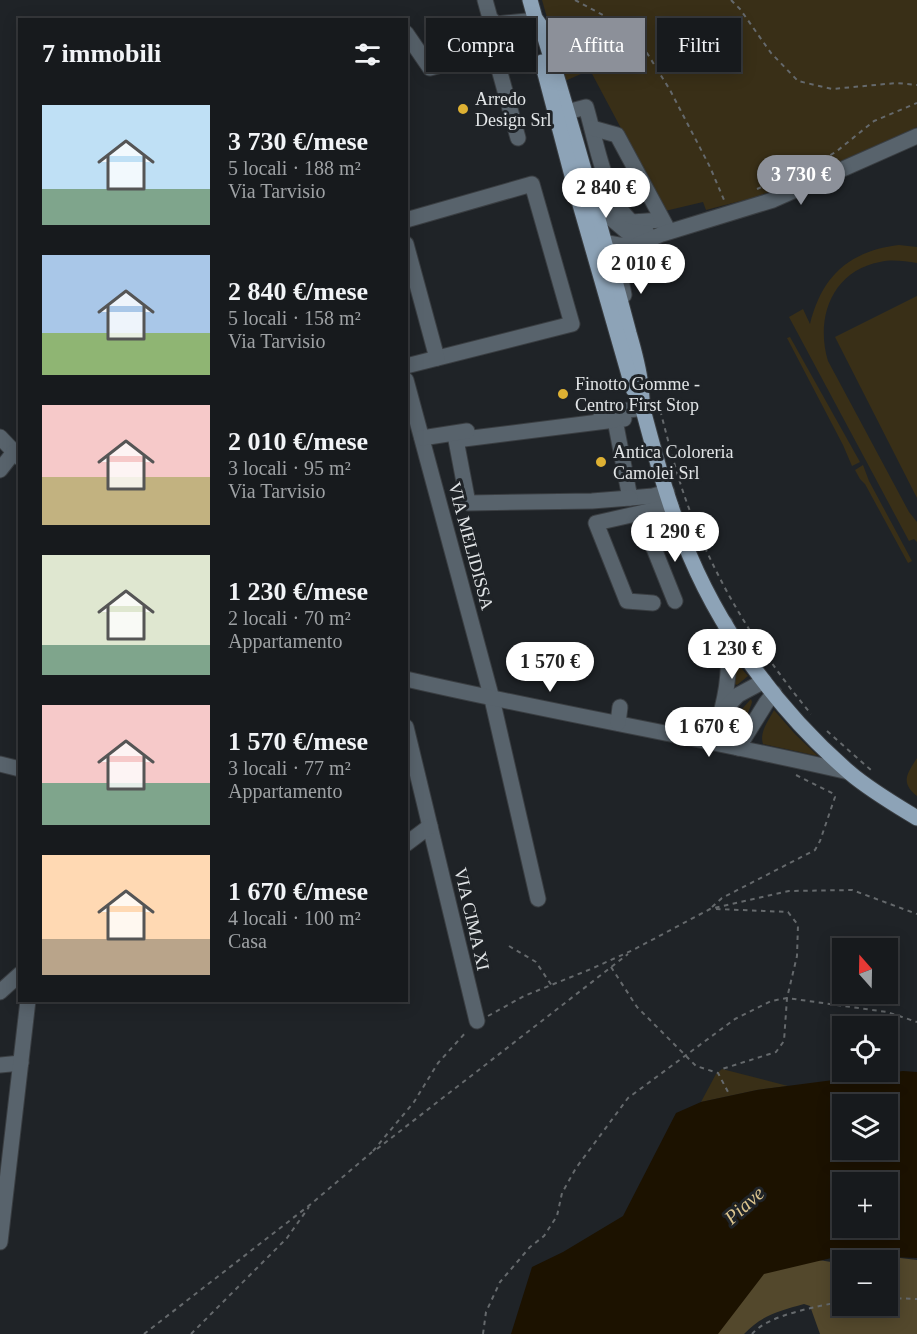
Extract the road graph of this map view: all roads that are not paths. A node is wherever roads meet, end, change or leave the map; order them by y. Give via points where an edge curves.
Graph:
1 (485, 0) edge
2 (530, 0) edge
3 (490, 18) edge
4 (528, 18) edge
5 (536, 25) edge
6 (408, 36) edge
7 (536, 39) edge
8 (426, 62) edge
9 (500, 72) edge
10 (567, 112) junction
11 (592, 128) junction
12 (917, 136) edge
13 (518, 138) dead end
14 (590, 192) junction
15 (408, 219) edge
16 (664, 228) junction
17 (626, 231) junction
18 (598, 242) junction
19 (637, 245) junction
20 (408, 251) edge
21 (630, 336) junction
22 (437, 358) junction
23 (408, 365) edge
24 (408, 387) edge
25 (643, 409) junction
26 (615, 420) junction
27 (0, 437) edge
28 (422, 438) junction
29 (17, 455) edge
30 (0, 470) edge
31 (630, 498) junction
32 (669, 499) junction
33 (645, 513) junction
34 (675, 600) dead end
35 (653, 603) dead end
36 (725, 623) junction
37 (408, 679) edge
38 (764, 681) junction
39 (774, 693) junction
40 (492, 699) junction
41 (620, 708) dead end
42 (722, 709) junction
43 (618, 723) junction
44 (408, 734) edge
45 (688, 737) junction
46 (738, 748) junction
47 (0, 764) edge
48 (18, 768) edge
49 (849, 772) junction
50 (917, 818) edge
51 (430, 826) junction
52 (408, 842) edge
53 (538, 899) dead end
54 (18, 976) edge
55 (0, 992) edge
56 (28, 1002) edge
57 (477, 1021) road end
58 (21, 1063) junction
59 (0, 1065) edge
60 (0, 1242) edge

1 - 3 street
2 - 4 main road
5 - 10 main road via 542,28
6 - 8 street
7 - 18 main road
9 - 13 street
10 - 11 street via 586,107
10 - 14 main road
11 - 16 street via 617,135
11 - 16 street via 613,197 623,215 632,222
12 - 16 street via 773,200
14 - 17 street via 600,209
14 - 18 main road
15 - 22 street via 532,184 572,324
16 - 17 street
16 - 19 street
17 - 18 street
18 - 19 street
18 - 21 main road
18 - 25 main road via 633,389
19 - 21 street via 626,260 621,280 631,323
20 - 22 street
21 - 25 main road
22 - 23 street
24 - 28 street, VIA MELIDISSA
25 - 26 street
25 - 28 street
25 - 32 main road
26 - 31 street
26 - 31 street via 456,440 468,503
27 - 29 street
28 - 40 street, VIA MELIDISSA
29 - 30 street
31 - 32 street
32 - 33 street
32 - 36 main road via 696,569
33 - 34 street via 643,521
33 - 35 street via 596,523 627,601
36 - 38 main road
36 - 42 street via 729,664
37 - 40 street
38 - 39 main road
38 - 42 street
39 - 46 street
39 - 49 main road
40 - 43 street
40 - 53 street, VIA MELIDISSA
41 - 43 street
42 - 45 street via 709,725
43 - 45 street
44 - 51 street, VIA CIMA XI
45 - 46 street
46 - 49 street
47 - 48 street
49 - 50 main road
51 - 52 street
51 - 57 street, VIA CIMA XI
54 - 55 street
56 - 58 street
58 - 59 street
58 - 60 street

